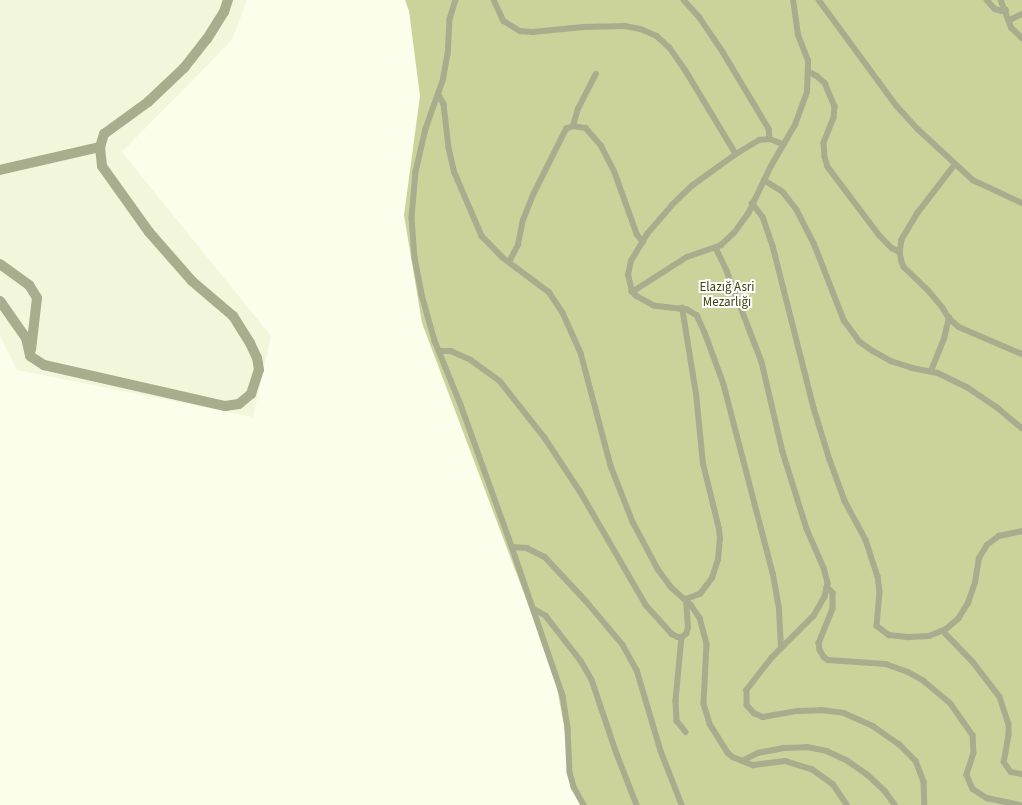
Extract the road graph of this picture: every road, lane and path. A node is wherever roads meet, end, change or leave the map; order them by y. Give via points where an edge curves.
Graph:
1 (228, 0) edge
2 (456, 0) edge
3 (494, 0) edge
4 (684, 0) edge
5 (793, 0) edge
6 (818, 0) edge
7 (987, 0) edge
8 (1001, 0) edge
9 (1006, 10) junction
10 (1022, 14) edge
11 (1010, 20) junction
12 (1022, 38) edge
13 (809, 72) junction
14 (596, 74) dead end
15 (439, 95) junction
16 (573, 126) junction
17 (770, 139) junction
18 (783, 144) junction
19 (100, 147) junction
20 (736, 154) junction
21 (955, 165) junction
22 (0, 170) edge
23 (764, 180) junction
24 (752, 203) junction
25 (1022, 203) edge
26 (643, 242) junction
27 (716, 248) junction
28 (900, 252) junction
29 (509, 262) junction
30 (0, 264) edge
31 (632, 292) junction
32 (0, 301) edge
33 (682, 308) junction
34 (949, 318) junction
35 (439, 351) junction
36 (1022, 354) edge
37 (30, 356) junction
38 (931, 371) junction
39 (1022, 428) edge
40 (1022, 531) edge
41 (512, 547) junction
42 (827, 587) junction
43 (686, 599) junction
44 (534, 609) junction
45 (943, 631) junction
46 (682, 637) junction
47 (781, 648) junction
48 (686, 732) dead end
49 (742, 761) junction
50 (1022, 774) edge
51 (584, 805) edge
52 (637, 805) edge
53 (682, 805) edge
54 (847, 805) edge
55 (895, 805) edge
56 (925, 805) edge
57 (1019, 805) edge

1 - 19 street via 224,12 207,39 184,68 148,102 104,134
2 - 15 lane via 450,20 447,66
3 - 20 lane via 504,21 520,31 625,26 641,28 657,36 670,48 682,65
4 - 17 lane via 723,52 768,129
5 - 13 lane via 795,25 808,61
6 - 21 lane via 897,106
7 - 9 lane via 995,9
8 - 9 lane
9 - 11 lane
10 - 11 lane
11 - 12 lane via 1012,28
13 - 18 lane via 805,101 795,125
13 - 28 lane via 824,83 835,106 834,118 824,143 824,157 828,167 880,236
14 - 16 lane via 578,109
15 - 29 lane via 444,104 449,148 459,185 482,236
15 - 35 lane via 421,149 412,218 418,276
16 - 26 lane via 586,128 601,145 617,177 637,234
16 - 29 lane via 566,130 534,193 523,220 518,245
17 - 18 lane
17 - 20 lane via 760,140
18 - 23 lane
19 - 22 street
19 - 37 street via 102,166 149,232 192,281 233,316 257,358 259,370 255,383 251,394 239,404 225,406 44,365
20 - 26 lane via 693,185 671,206
21 - 25 lane via 973,180
21 - 28 lane via 918,213 902,240
23 - 24 lane
23 - 38 lane via 783,192 797,210 814,244 844,320 853,334 866,346 891,361
24 - 27 lane via 745,219 734,233
24 - 45 lane via 763,218 773,246 814,408 830,460 845,501 866,540 878,576 880,592 877,626 889,635 909,637 929,636
26 - 31 lane via 628,270
27 - 31 lane via 688,257
27 - 42 lane via 762,362 783,452 807,529 824,568
28 - 34 lane via 904,267 943,308
29 - 43 lane via 549,292 570,326 581,353 611,466 626,505 658,569 671,587
30 - 37 street via 29,285 37,298
31 - 33 lane via 654,306
32 - 37 street via 26,338
33 - 43 lane via 696,394 703,464 720,539 718,560 712,578 700,594
33 - 47 lane via 697,316 723,384 777,592
34 - 36 lane via 966,331
34 - 38 lane via 944,339
35 - 41 lane
35 - 46 lane via 451,352 471,360 500,382 545,438 580,491 646,605 672,634 678,638
38 - 39 lane via 944,375 983,397
40 - 45 lane via 999,536 987,545 979,558 975,583 968,603 958,619
41 - 44 lane
41 - 53 lane via 527,548 545,557 626,649 637,670 657,738
42 - 47 lane via 822,604 814,616
42 - 57 lane via 833,594 833,609 819,643 824,657 828,660 886,664 924,681 951,704 973,735 974,753 967,775 973,789 988,798
43 - 46 lane via 688,631
43 - 49 lane via 700,618 706,635 703,697 705,712 728,753
44 - 51 lane via 563,696 570,772 574,787
44 - 52 lane via 546,616 581,661 592,680
45 - 50 lane via 973,662 1000,697 1009,724 1004,762 1011,772
46 - 48 lane via 676,701 677,722
47 - 56 lane via 747,690 746,700 750,710 763,716 821,710 844,713 864,721 892,739 916,761 924,782
49 - 54 lane via 753,765 785,761 803,765 827,778
49 - 55 lane via 758,753 784,748 807,747 822,750 837,755 858,768 885,791

